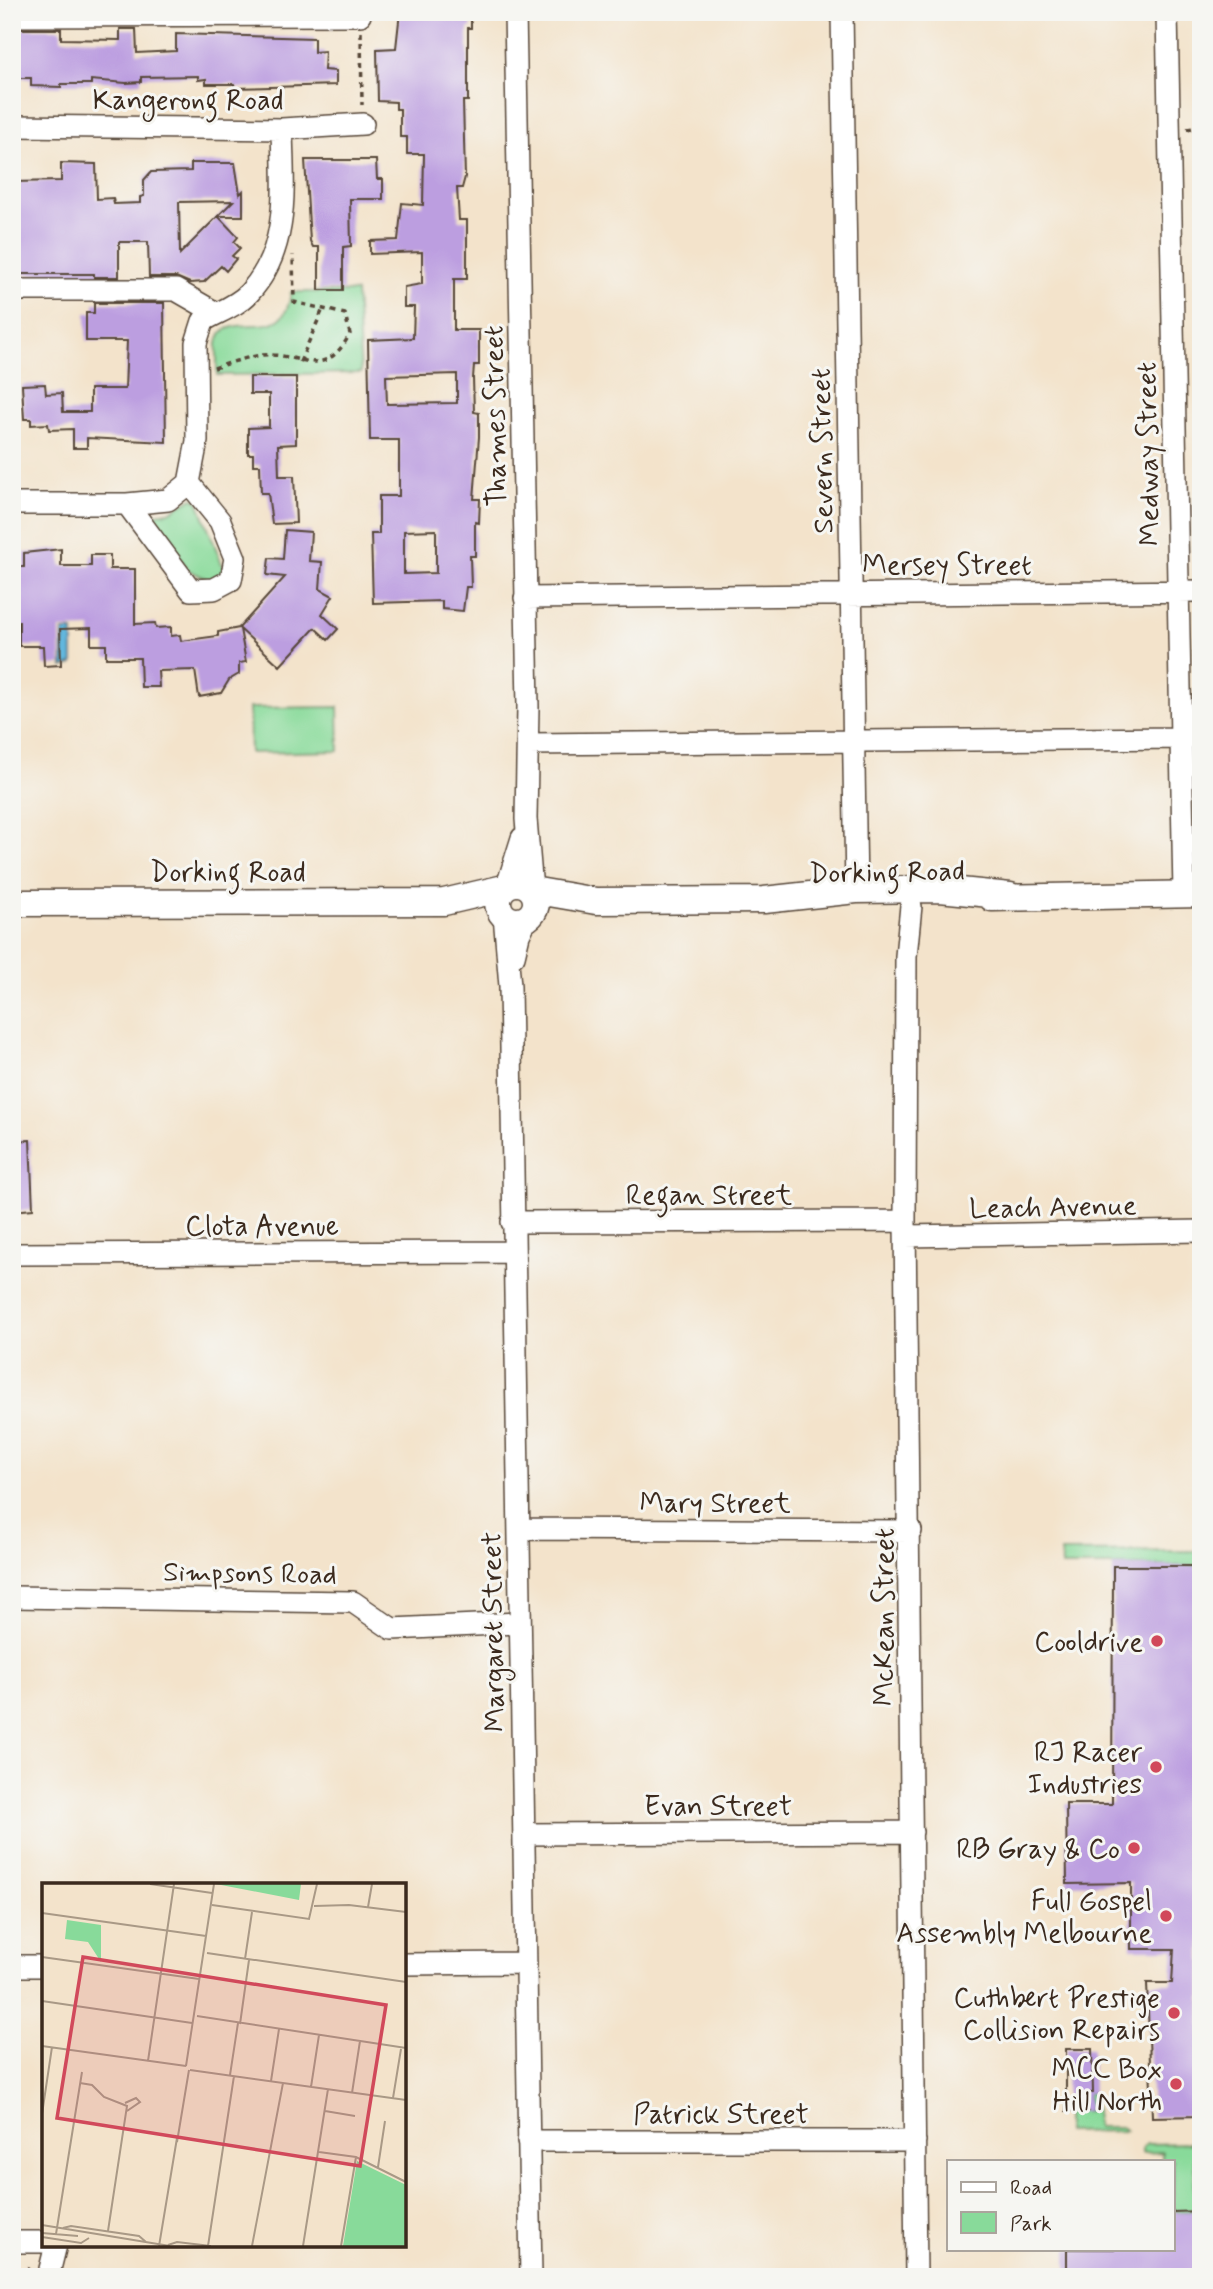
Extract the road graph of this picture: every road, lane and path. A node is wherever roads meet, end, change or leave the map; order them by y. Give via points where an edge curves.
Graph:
1 (515, 12) edge
2 (842, 12) edge
3 (1167, 12) edge
4 (360, 15) joint
5 (12, 16) edge
6 (363, 124) joint
7 (12, 127) edge
8 (282, 129) junction
9 (273, 250) junction
10 (12, 290) edge
11 (323, 309) junction
12 (216, 313) junction
13 (300, 362) junction
14 (196, 374) junction
15 (189, 483) junction
16 (12, 504) edge
17 (127, 504) junction
18 (1178, 591) junction
19 (1201, 591) edge
20 (852, 592) junction
21 (525, 597) junction
22 (1182, 738) junction
23 (853, 742) junction
24 (528, 744) junction
25 (856, 890) junction
26 (1192, 894) edge
27 (1010, 896) junction
28 (764, 900) junction
29 (518, 902) junction
30 (12, 903) edge
31 (905, 906) junction
32 (512, 1222) junction
33 (905, 1229) junction
34 (1201, 1231) edge
35 (513, 1252) junction
36 (12, 1254) edge
37 (519, 1529) junction
38 (911, 1531) junction
39 (12, 1597) edge
40 (520, 1623) junction
41 (912, 1832) junction
42 (524, 1834) junction
43 (526, 1963) junction
44 (406, 1964) edge
45 (12, 1966) edge
46 (42, 1966) edge
47 (528, 2141) junction
48 (915, 2141) junction
49 (12, 2242) edge
50 (42, 2242) edge
51 (56, 2247) edge
52 (48, 2277) edge
53 (531, 2277) edge
54 (916, 2277) edge

1 - 21 street, Thames Street
2 - 20 street, Severn Street
3 - 18 street, Medway Street
4 - 5 street
4 - 6 path
6 - 8 street, Kangerong Road
7 - 8 street, Kangerong Road
8 - 9 street via 283,218
9 - 11 path via 294,255 294,302
9 - 12 street via 250,293
10 - 12 street via 176,290
11 - 13 path
11 - 13 path via 345,314 350,334 342,349 327,359
12 - 14 street via 203,321 196,343
13 - 14 path via 265,355
14 - 15 street via 197,442
15 - 17 street via 168,499
15 - 17 street via 220,521 235,558 230,580 214,589 191,590
16 - 17 street
18 - 19 street, Mersey Street
18 - 20 street, Mersey Street
18 - 22 street, Medway Street
20 - 21 street, Mersey Street
20 - 23 street, Severn Street
21 - 24 street, Thames Street
22 - 23 street
22 - 26 street, Medway Street
23 - 24 street
23 - 25 street, Severn Street
24 - 29 street, Thames Street via 526,819 513,876
25 - 27 main road, Dorking Road via 940,889
25 - 28 main road, Dorking Road
26 - 27 main road, Dorking Road
27 - 31 main road, Dorking Road
28 - 29 main road, Dorking Road
28 - 31 main road, Dorking Road via 833,909
29 - 30 main road, Dorking Road
29 - 32 street, Margaret Street via 510,986
31 - 33 street, McKean Street
32 - 33 street, Regan Street
32 - 35 street, Margaret Street
33 - 34 street, Leach Avenue
33 - 38 street, McKean Street
35 - 36 street, Clota Avenue
35 - 37 street, Margaret Street
37 - 38 street, Mary Street
37 - 40 street, Margaret Street
38 - 41 street, McKean Street
39 - 40 street, Simpsons Road via 353,1602 392,1629
40 - 42 street, Margaret Street
41 - 42 street, Evan Street
41 - 48 street, McKean Street
42 - 43 street, Margaret Street
43 - 44 street
43 - 47 street, Margaret Street
45 - 46 street
47 - 48 street, Patrick Street
47 - 53 street, Margaret Street
48 - 54 street, McKean Street
49 - 50 street
51 - 52 street

